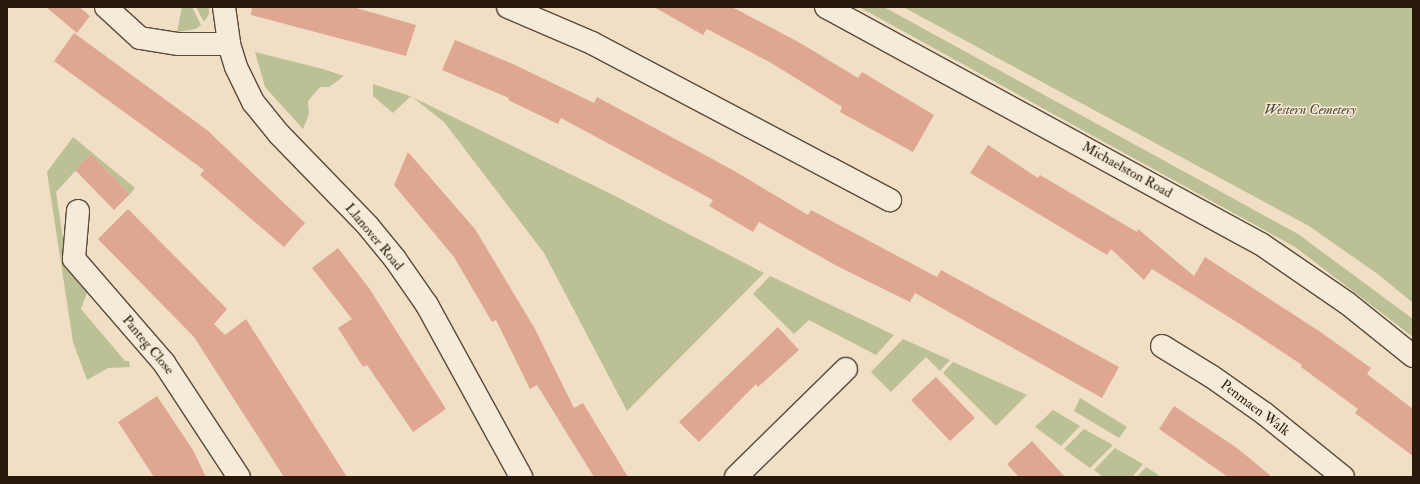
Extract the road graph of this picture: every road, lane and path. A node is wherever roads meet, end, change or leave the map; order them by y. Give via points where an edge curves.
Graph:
1 (106, 7) edge
2 (224, 7) edge
3 (508, 7) edge
4 (826, 7) edge
5 (229, 44) junction
6 (890, 200) dead end
7 (78, 211) dead end
8 (1162, 346) dead end
9 (1413, 356) edge
10 (846, 369) dead end
11 (240, 477) edge
12 (521, 477) edge
13 (736, 477) edge
14 (1343, 477) edge

1 - 5 street via 140,38 179,44
2 - 5 street, Llanover Road
3 - 6 street via 592,43
4 - 9 street, Michaelston Road via 1261,244 1347,302
5 - 12 street, Llanover Road via 236,67 253,102 288,143 368,226 427,305
7 - 11 street, Panteg Close via 74,259 169,369
8 - 14 street, Penmaen Walk via 1265,414
10 - 13 street

